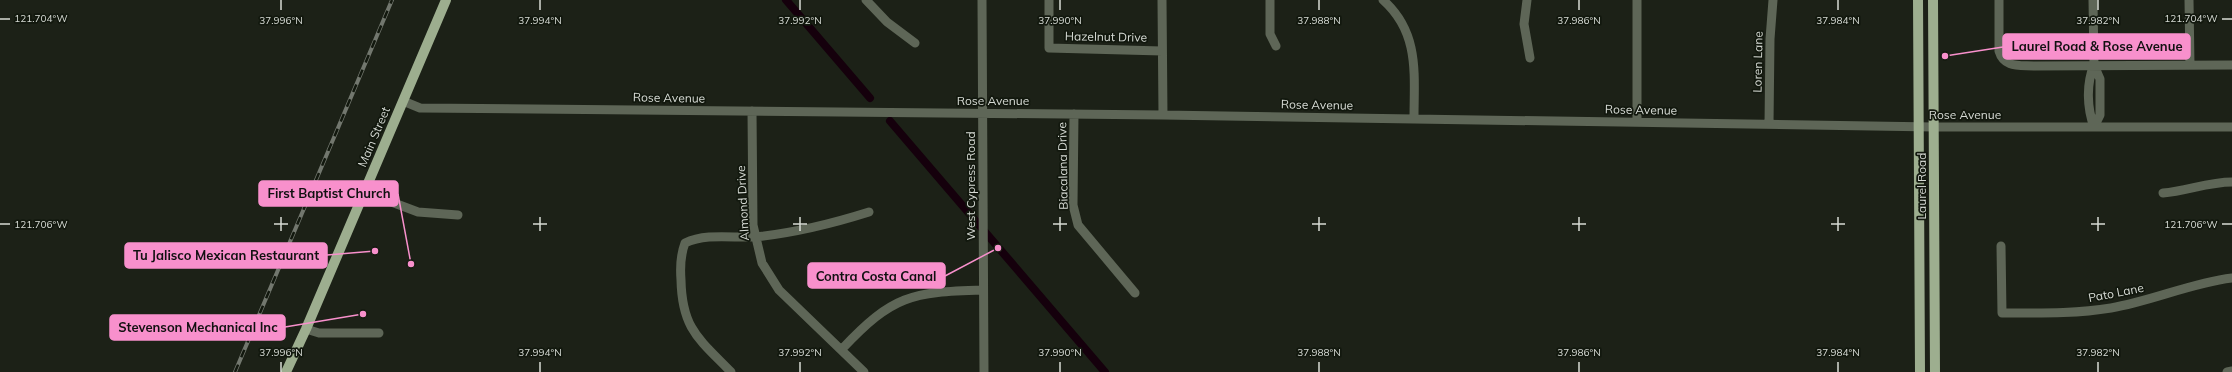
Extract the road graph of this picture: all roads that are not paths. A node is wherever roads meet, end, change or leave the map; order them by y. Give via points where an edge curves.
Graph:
1 (446, 0) edge
2 (866, 0) edge
3 (982, 0) edge
4 (1049, 0) edge
5 (1162, 0) edge
6 (1270, 0) edge
7 (1383, 0) edge
8 (1527, 0) edge
9 (1637, 0) edge
10 (1772, 0) edge
11 (1918, 0) edge
12 (1933, 0) edge
13 (1999, 0) edge
14 (2093, 0) edge
15 (2189, 0) edge
16 (915, 43) dead end
17 (1276, 46) dead end
18 (1162, 51) junction
19 (1530, 58) dead end
20 (2094, 65) junction
21 (2190, 65) junction
22 (2232, 65) edge
23 (403, 101) junction
24 (752, 111) junction
25 (983, 114) junction
26 (1074, 114) junction
27 (1162, 115) junction
28 (1414, 119) junction
29 (1637, 121) junction
30 (1769, 124) junction
31 (1919, 127) junction
32 (1934, 127) junction
33 (2094, 127) junction
34 (2232, 127) edge
35 (2232, 182) edge
36 (365, 192) junction
37 (2163, 193) dead end
38 (869, 212) dead end
39 (458, 215) dead end
40 (754, 237) junction
41 (2001, 246) dead end
42 (2232, 278) edge
43 (983, 290) junction
44 (1135, 293) dead end
45 (306, 329) junction
46 (379, 333) dead end
47 (842, 349) junction
48 (2232, 371) edge
49 (286, 372) edge
50 (731, 372) edge
51 (864, 372) edge
52 (984, 372) edge
53 (1920, 372) edge
54 (1935, 372) edge
55 (2227, 372) edge

1 - 23 main road, Main Street
2 - 16 street via 886,22
3 - 25 street, West Cypress Road
4 - 18 street, Hazelnut Drive via 1049,48
5 - 18 street
6 - 17 street via 1270,34
7 - 28 street via 1401,21 1412,44 1415,66
8 - 19 street via 1524,24
9 - 29 street
10 - 30 street, Loren Lane
11 - 31 main road, Laurel Road
12 - 32 main road, Laurel Road
13 - 20 street via 1999,51 2009,64
14 - 20 street
15 - 21 street
18 - 27 street
20 - 21 street
20 - 33 street via 2089,77 2090,115
21 - 22 street
23 - 24 street, Rose Avenue via 420,108
23 - 36 main road, Main Street
24 - 25 street, Rose Avenue
24 - 40 street, Almond Drive
25 - 26 street, Rose Avenue
25 - 43 street, West Cypress Road
26 - 27 street, Rose Avenue
26 - 44 street, Biacalana Drive via 1073,205 1078,225
27 - 28 street, Rose Avenue
28 - 29 street, Rose Avenue
29 - 30 street, Rose Avenue
30 - 31 street, Rose Avenue
31 - 32 street, Rose Avenue
31 - 53 main road, Laurel Road
32 - 33 street, Rose Avenue
32 - 54 main road, Laurel Road
33 - 34 street, Rose Avenue
35 - 37 street via 2205,184
36 - 39 street via 418,212
36 - 45 main road, Main Street
38 - 40 street via 810,229
40 - 47 street, Almond Drive via 762,263 779,290
40 - 50 street via 693,240 685,244 682,252 681,298 688,324 695,335
41 - 42 street, Pato Lane via 2002,313 2083,312 2112,308 2195,285
43 - 47 street via 939,291 909,298 877,314
43 - 52 street, West Cypress Road
45 - 46 street via 319,333
45 - 49 main road, Main Street
47 - 51 street, Almond Drive
48 - 55 street

